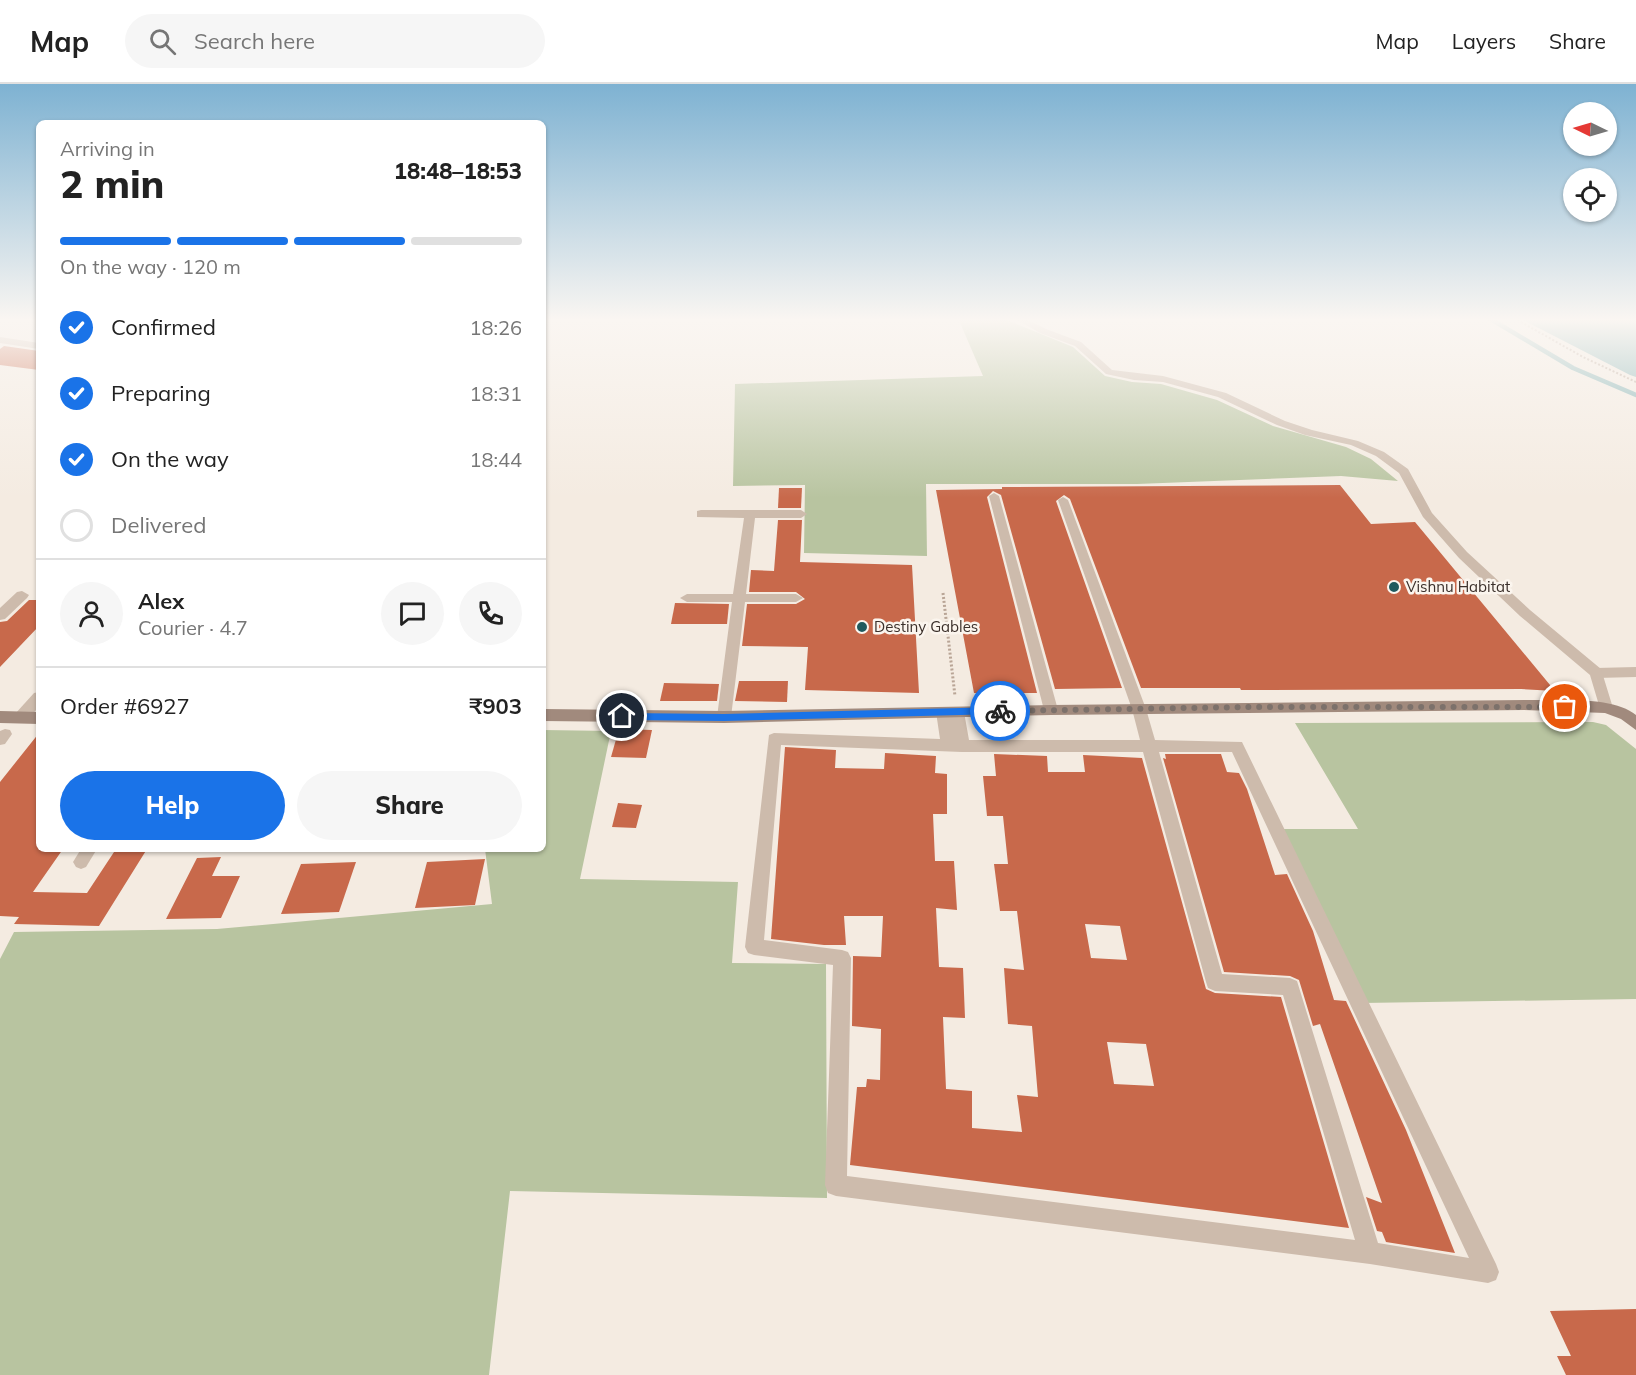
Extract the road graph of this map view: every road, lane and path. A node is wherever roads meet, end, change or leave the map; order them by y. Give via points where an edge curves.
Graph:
1 (1152, 378) edge
2 (994, 496) dead end
3 (1063, 500) dead end
4 (701, 514) dead end
5 (750, 514) junction
6 (801, 514) dead end
7 (943, 593) dead end
8 (22, 595) dead end
9 (796, 597) dead end
10 (687, 598) dead end
11 (739, 598) junction
12 (0, 616) edge
13 (1636, 672) edge
14 (1596, 673) junction
15 (36, 700) edge
16 (1606, 708) junction
17 (1139, 709) junction
18 (1051, 710) junction
19 (950, 712) junction
20 (546, 715) edge
21 (0, 717) edge
22 (724, 717) junction
23 (20, 718) junction
24 (36, 718) edge
25 (1636, 724) edge
26 (955, 746) junction
27 (1149, 746) junction
28 (1370, 1253) junction

1 - 14 street via 1222,395 1281,423 1380,454 1404,471 1427,514 1463,555
2 - 18 lane
3 - 17 lane
4 - 5 street
5 - 6 street
5 - 11 street
7 - 19 path
8 - 12 street
9 - 11 street
10 - 11 street
11 - 22 street
13 - 14 lane
14 - 16 street
15 - 23 street
16 - 17 street via 1492,705
16 - 25 street via 1626,715
17 - 18 street
17 - 27 street
18 - 19 street
19 - 22 street
19 - 26 street
20 - 22 street
21 - 23 street
23 - 24 street
26 - 27 street
26 - 28 street via 774,739 754,947 842,958 836,1185
27 - 28 street via 1215,982 1290,987
27 - 28 street via 1237,746 1488,1272

